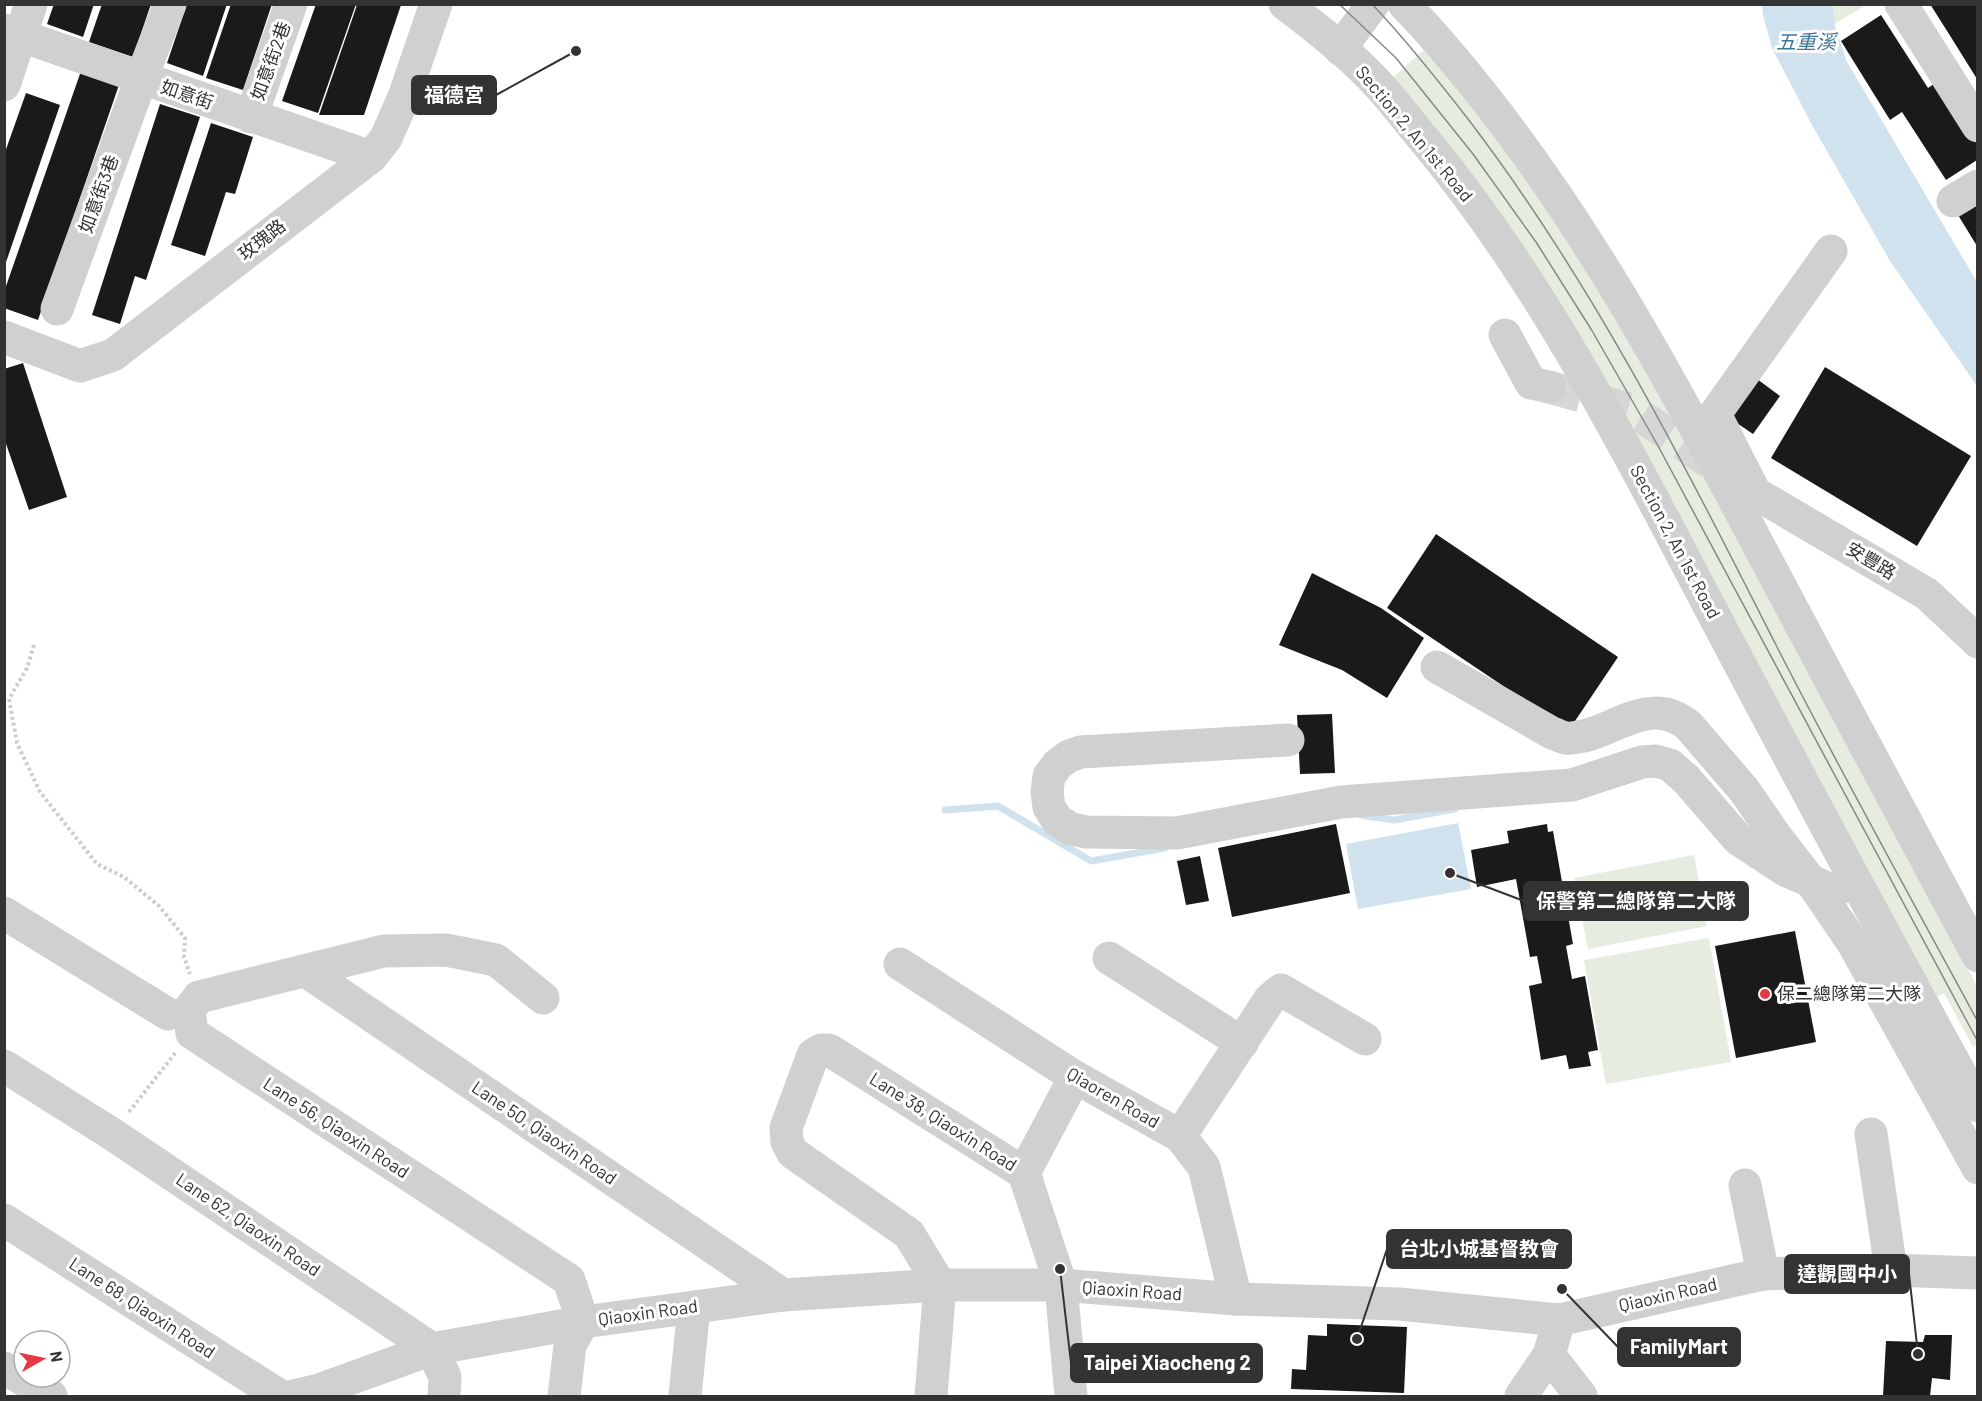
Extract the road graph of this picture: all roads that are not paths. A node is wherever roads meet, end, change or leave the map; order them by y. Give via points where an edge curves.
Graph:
1 (31, 4) edge
2 (170, 4) edge
3 (291, 4) edge
4 (436, 4) edge
5 (1373, 4) edge
6 (1404, 4) edge
7 (1901, 4) edge
8 (1306, 11) edge
9 (13, 33) edge
10 (1340, 49) junction
11 (141, 79) junction
12 (4, 86) edge
13 (251, 117) junction
14 (1977, 126) edge
15 (371, 157) junction
16 (1831, 251) dead end
17 (57, 309) dead end
18 (1505, 335) dead end
19 (4, 337) edge
20 (1549, 387) tunnel mouth
21 (1977, 642) edge
22 (1437, 667) dead end
23 (1288, 740) dead end
24 (1812, 883) junction
25 (1856, 883) junction
26 (4, 913) edge
27 (1977, 956) edge
28 (1109, 958) dead end
29 (900, 964) dead end
30 (306, 971) junction
31 (543, 998) dead end
32 (180, 1023) junction
33 (1365, 1039) dead end
34 (1242, 1043) junction
35 (4, 1066) edge
36 (1075, 1077) junction
37 (1977, 1106) edge
38 (1871, 1134) dead end
39 (1180, 1136) junction
40 (1977, 1168) edge
41 (1024, 1173) junction
42 (1746, 1185) dead end
43 (4, 1220) edge
44 (1891, 1270) junction
45 (1977, 1273) edge
46 (1763, 1274) junction
47 (940, 1285) junction
48 (1061, 1286) junction
49 (783, 1295) junction
50 (1236, 1299) junction
51 (694, 1307) junction
52 (1559, 1320) junction
53 (583, 1322) junction
54 (432, 1349) junction
55 (1549, 1354) junction
56 (4, 1368) edge
57 (310, 1394) edge
58 (51, 1396) edge
59 (280, 1396) edge
60 (444, 1396) edge
61 (564, 1396) edge
62 (685, 1396) edge
63 (931, 1396) edge
64 (1071, 1396) edge
65 (1521, 1396) edge
66 (1581, 1396) edge

1 - 9 street
2 - 11 street, 如意街3巷
3 - 13 street, 如意街2巷
4 - 15 street, 玫瑰路 via 404,97 386,138
5 - 10 street
6 - 27 street via 1438,39 1509,128 1572,216 1626,304
7 - 14 street
8 - 10 street, Section 2, An 1st Road
9 - 11 street, 如意街
9 - 12 street
10 - 25 street, Section 2, An 1st Road via 1372,78 1449,171 1514,259 1567,344
11 - 13 street, 如意街
11 - 17 street, 如意街3巷
13 - 15 street, 如意街
15 - 19 street, 玫瑰路 via 112,355 80,366
16 - 21 street, 安豐路 via 1715,414 1755,493 1927,594
18 - 20 street via 1531,383
22 - 24 street via 1566,738 1591,734 1643,714 1668,713 1680,718 1744,790
23 - 24 street via 1082,752 1069,756 1049,776 1049,807 1057,820 1071,829 1177,833 1341,802 1572,785 1656,761 1670,765 1686,779 1738,839
24 - 25 street via 1836,889
24 - 40 street via 1853,943
25 - 37 street, Section 2, An 1st Road
26 - 32 street, Lane 56, Qiaoxin Road
28 - 34 street
29 - 36 street, Qiaoren Road
30 - 31 street via 384,951 446,950 496,960
30 - 32 street via 199,997
30 - 49 street, Lane 50, Qiaoxin Road
32 - 53 street, Lane 56, Qiaoxin Road via 569,1280
33 - 34 street via 1281,990 1270,999
34 - 39 street
35 - 54 street, Lane 62, Qiaoxin Road
36 - 39 street, Qiaoren Road
36 - 41 street
38 - 44 street
39 - 50 street, Qiaoren Road via 1204,1167
41 - 47 street, Lane 38, Qiaoxin Road via 829,1050 813,1055 786,1128 793,1153 909,1234
41 - 48 street, Lane 38, Qiaoxin Road
42 - 46 street
43 - 59 street, Lane 68, Qiaoxin Road
44 - 45 street, Qiaoxin Road
44 - 46 street, Qiaoxin Road
46 - 52 street, Qiaoxin Road
47 - 48 street, Qiaoxin Road
47 - 49 street, Qiaoxin Road
47 - 63 street
48 - 50 street, Qiaoxin Road
48 - 64 street, Lane 38, Qiaoxin Road
49 - 51 street, Qiaoxin Road
50 - 52 street, Qiaoxin Road via 1399,1304
51 - 53 street, Qiaoxin Road
51 - 62 street
52 - 55 street
53 - 54 street, Qiaoxin Road
53 - 61 street via 570,1345
54 - 57 street, Qiaoxin Road
54 - 60 street via 445,1377
55 - 65 street
55 - 66 street
56 - 58 street

